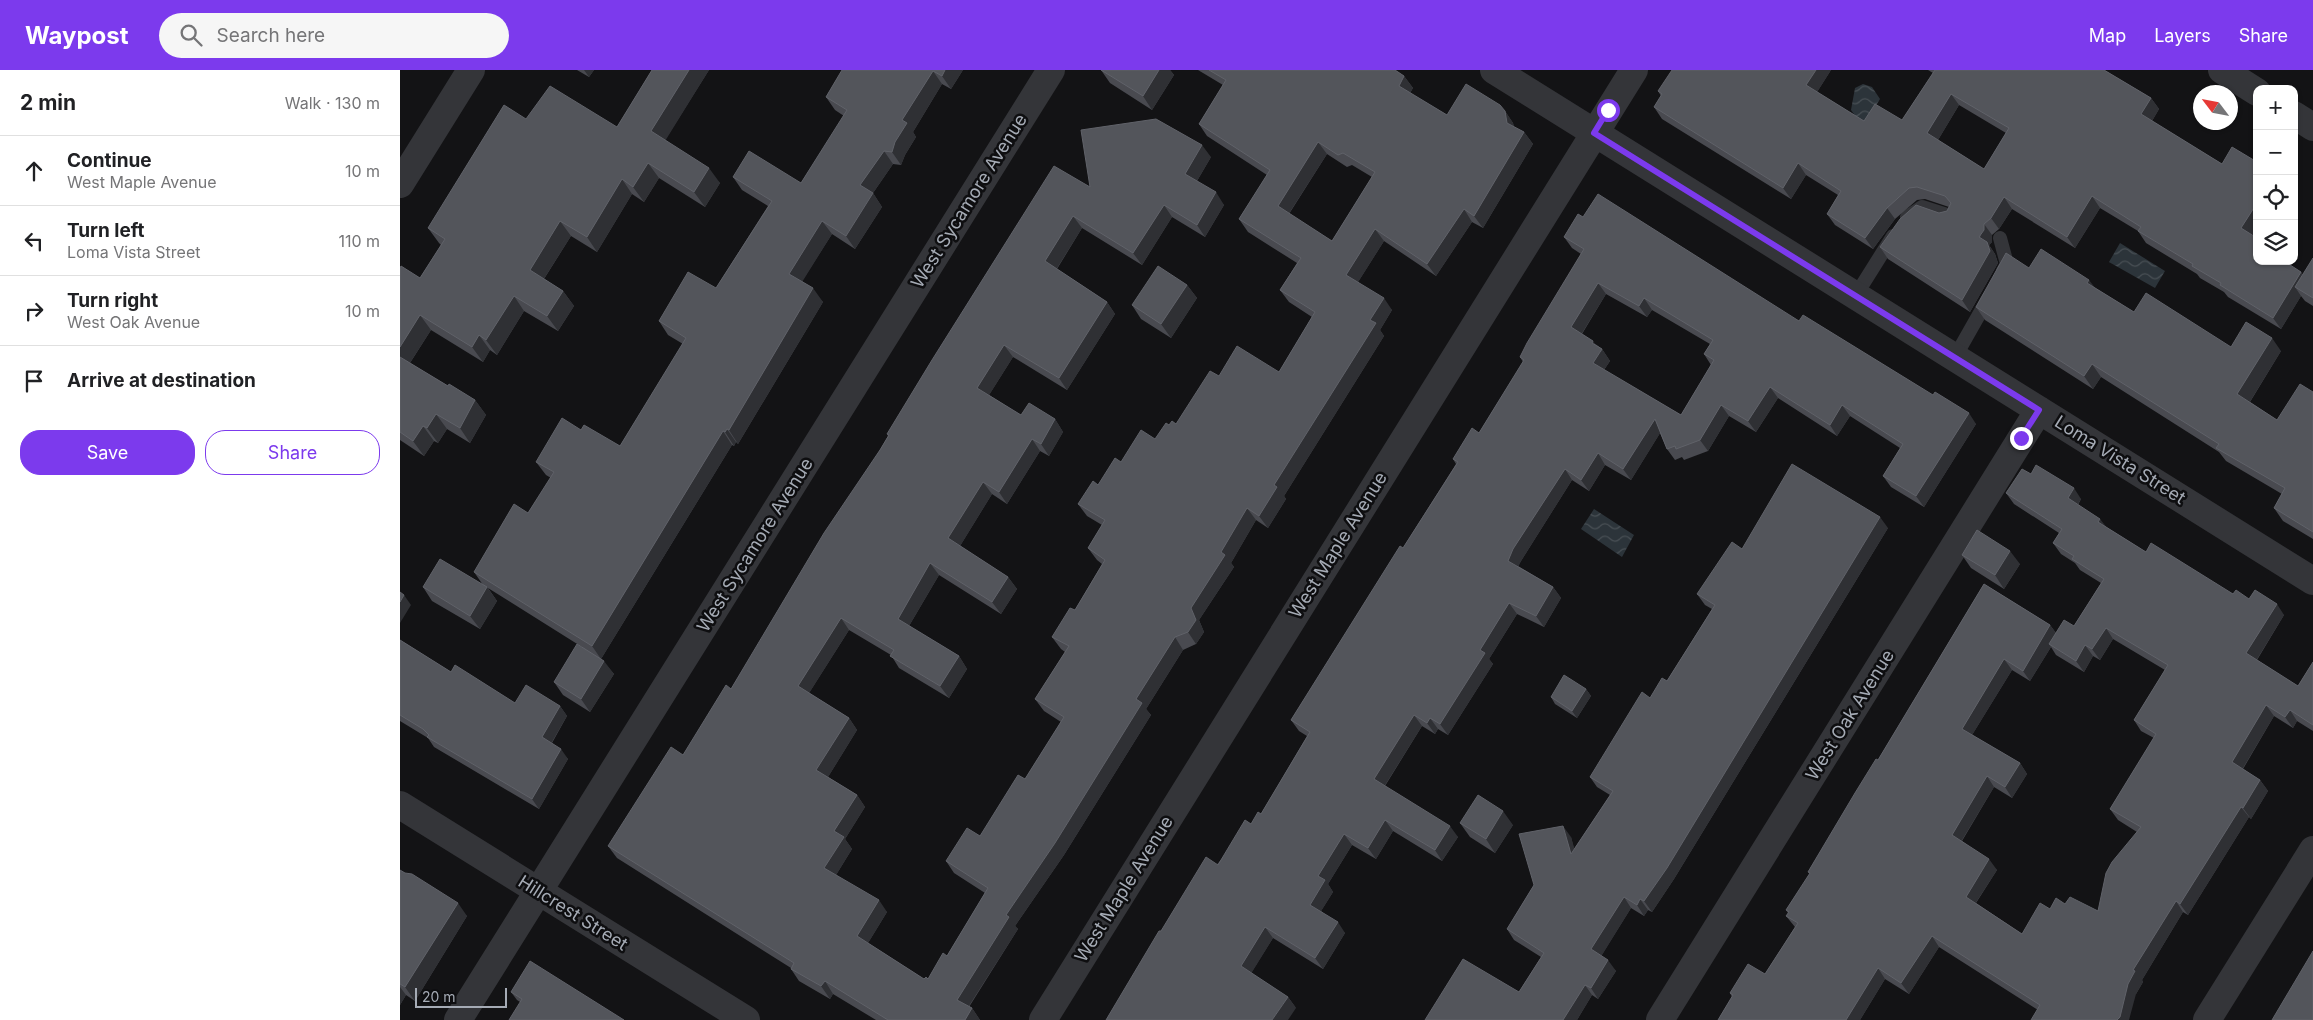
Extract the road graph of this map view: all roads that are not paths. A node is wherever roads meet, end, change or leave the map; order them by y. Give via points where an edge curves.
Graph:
1 (471, 70) edge
2 (1051, 70) edge
3 (1494, 70) edge
4 (1634, 70) edge
5 (2222, 70) edge
6 (2253, 89) edge
7 (2298, 118) edge
8 (2313, 127) edge
9 (1594, 133) junction
10 (400, 184) edge
11 (1950, 216) edge
12 (2000, 238) dead end
13 (1856, 295) junction
14 (1955, 357) junction
15 (2039, 410) junction
16 (2313, 581) edge
17 (400, 805) edge
18 (2313, 850) edge
19 (539, 892) junction
20 (458, 1020) edge
21 (746, 1020) edge
22 (1043, 1020) edge
23 (1660, 1020) edge
24 (2206, 1020) edge

1 - 10 street
2 - 19 street, West Sycamore Avenue
3 - 9 street, Loma Vista Street
4 - 9 street, West Maple Avenue
5 - 6 street
7 - 8 street
9 - 13 street, Loma Vista Street
9 - 22 street, West Maple Avenue
11 - 13 lane via 1922,206 1909,215
12 - 14 lane via 2007,264
13 - 14 street, Loma Vista Street
14 - 15 street, Loma Vista Street
15 - 16 street, Loma Vista Street
15 - 23 street, West Oak Avenue
17 - 19 street, Hillcrest Street
18 - 24 street
19 - 20 street, West Sycamore Avenue
19 - 21 street, Hillcrest Street

